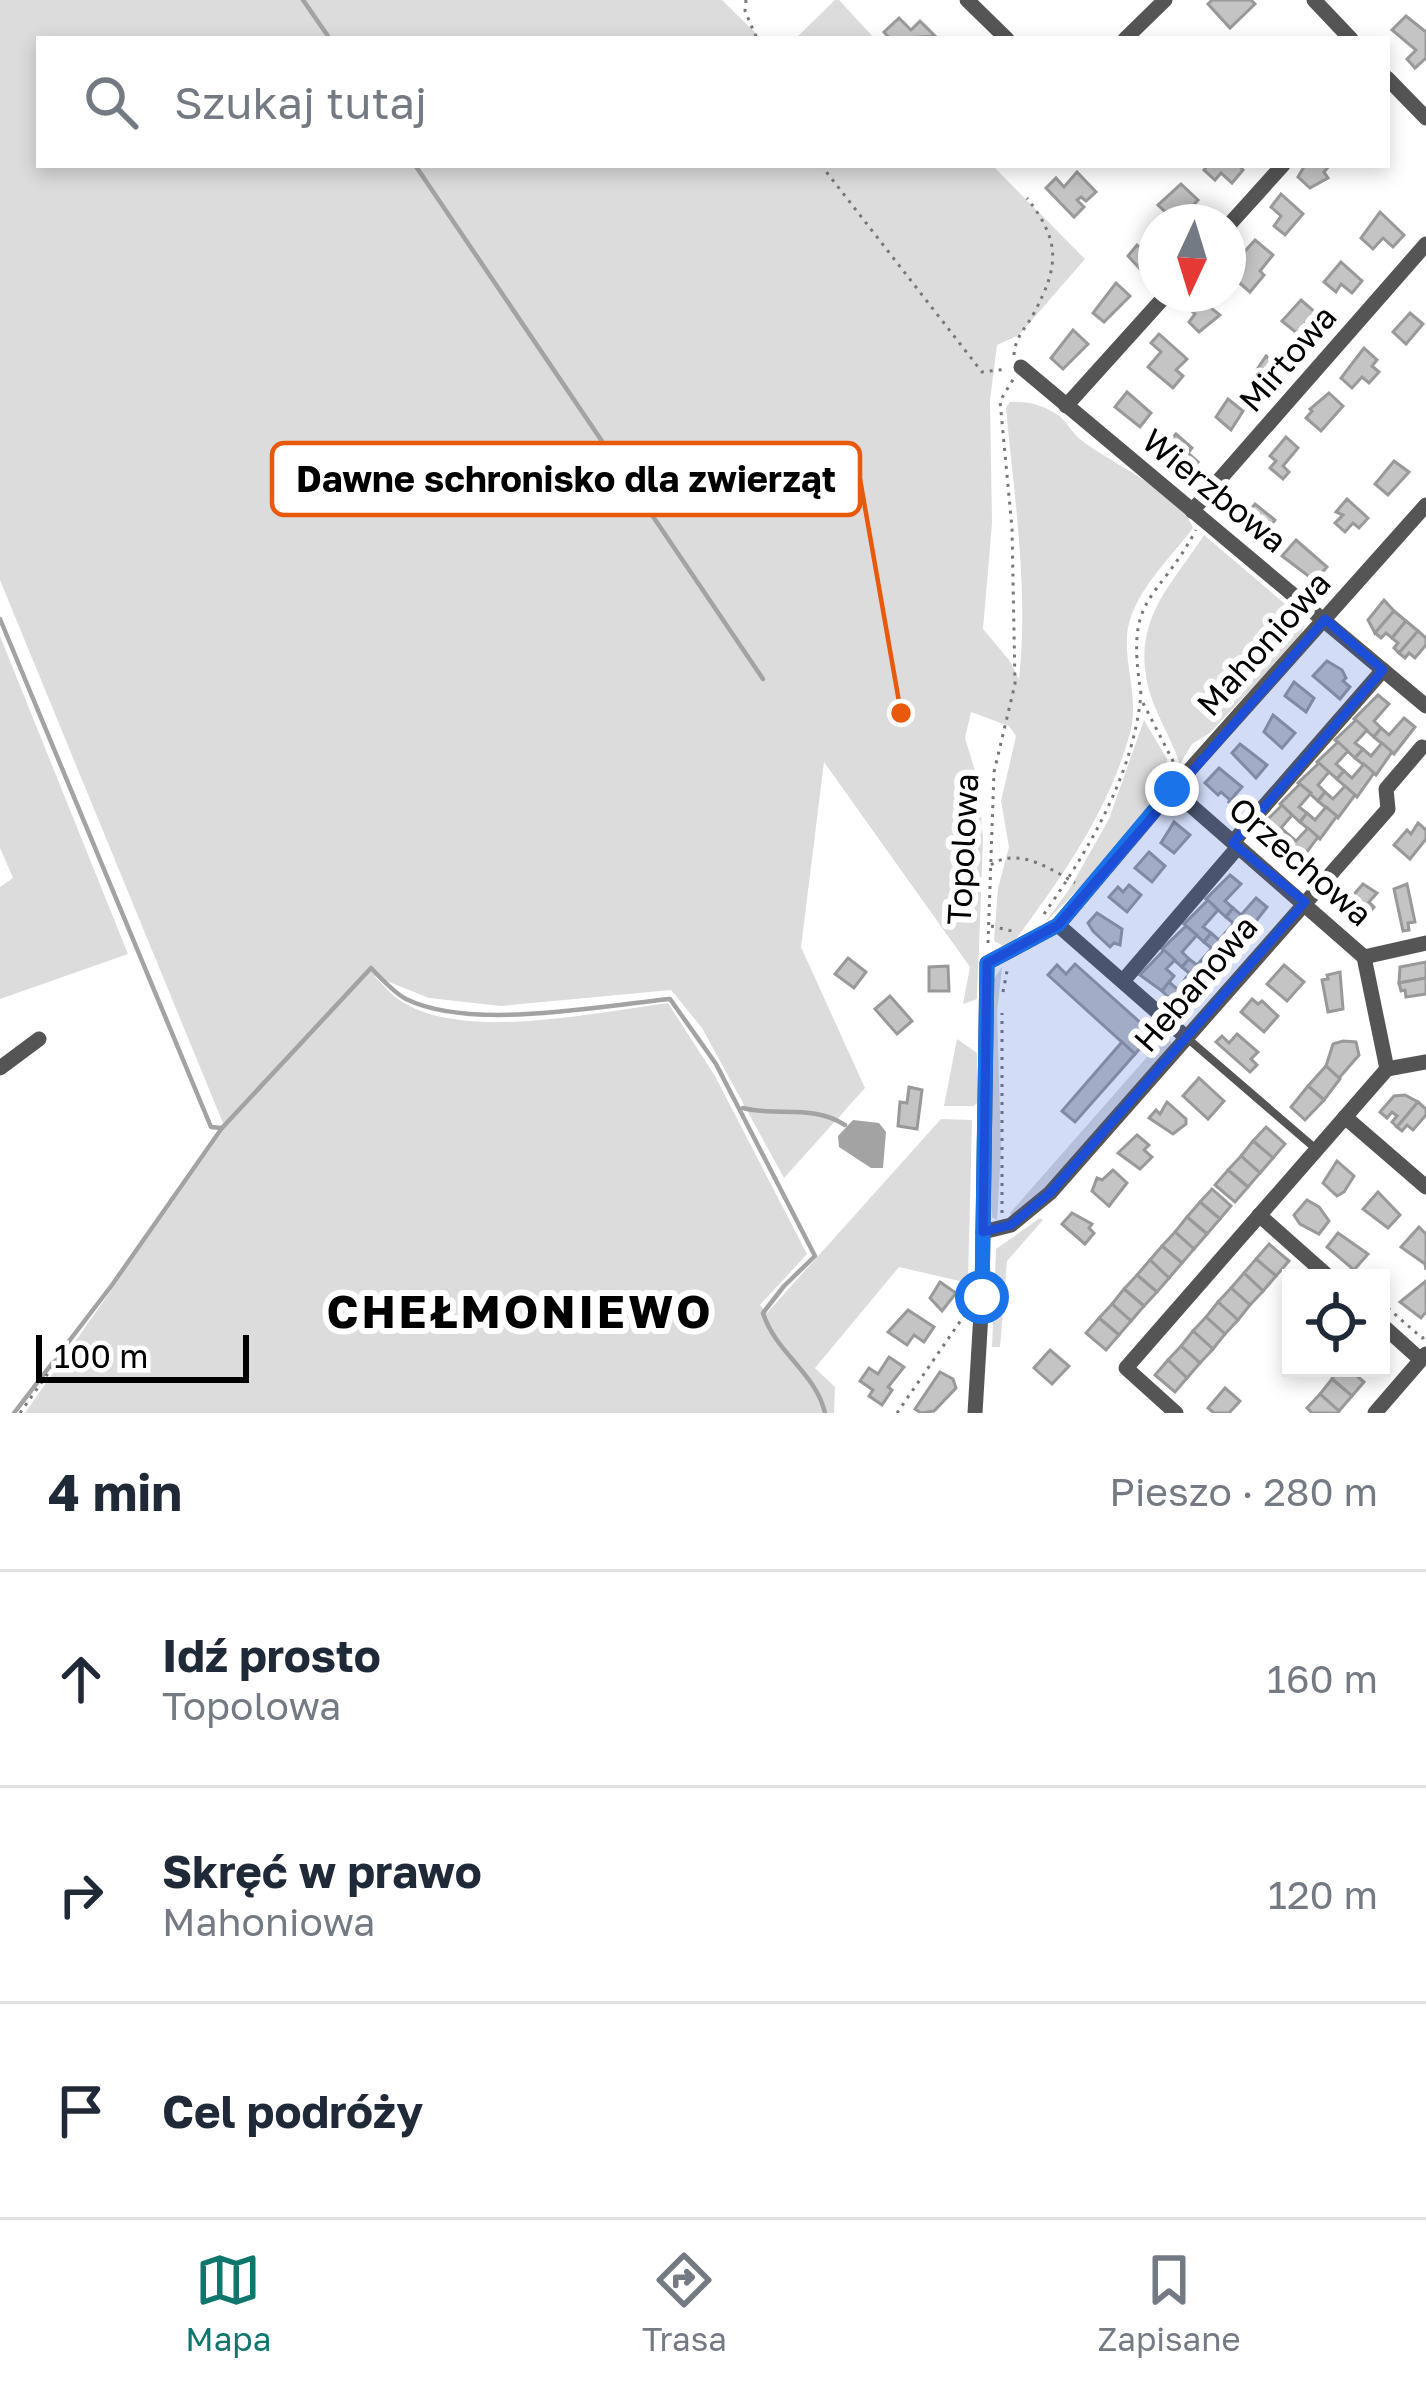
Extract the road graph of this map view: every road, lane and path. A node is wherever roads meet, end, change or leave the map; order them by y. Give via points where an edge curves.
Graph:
1 (746, 0) edge
2 (967, 0) edge
3 (1165, 0) edge
4 (1314, 0) edge
5 (756, 36) edge
6 (1004, 36) edge
7 (1128, 36) edge
8 (1348, 36) edge
9 (1390, 81) edge
10 (1426, 118) edge
11 (823, 168) edge
12 (1279, 168) edge
13 (1027, 198) dead end
14 (1246, 206) edge
15 (1426, 244) edge
16 (1151, 312) edge
17 (1021, 367) junction
18 (1066, 406) junction
19 (1424, 512) edge
20 (1198, 516) junction
21 (1325, 619) junction
22 (1383, 670) junction
23 (1141, 694) junction
24 (1426, 706) edge
25 (1422, 746) dead end
26 (1175, 786) junction
27 (1236, 845) junction
28 (991, 865) junction
29 (1069, 879) junction
30 (1087, 890) junction
31 (1305, 902) junction
32 (1050, 921) junction
33 (988, 926) junction
34 (1028, 941) junction
35 (1426, 943) edge
36 (1006, 952) junction
37 (1364, 957) junction
38 (987, 963) junction
39 (1123, 981) junction
40 (1187, 1037) junction
41 (39, 1039) dead end
42 (1426, 1062) edge
43 (0, 1068) edge
44 (1387, 1069) junction
45 (1345, 1117) junction
46 (1317, 1150) junction
47 (1426, 1187) edge
48 (1259, 1215) junction
49 (1001, 1229) junction
50 (983, 1232) junction
51 (1320, 1269) edge
52 (982, 1297) junction
53 (1390, 1309) edge
54 (1390, 1331) edge
55 (1426, 1337) edge
56 (1424, 1357) edge
57 (56, 1362) dead end
58 (20, 1413) edge
59 (897, 1413) edge
60 (975, 1413) edge
61 (1176, 1413) edge
62 (1375, 1413) edge

1 - 5 path
2 - 6 street
3 - 7 street
4 - 8 street
9 - 10 street
11 - 17 path via 982,372
12 - 14 street
13 - 17 path, Topolowa via 1055,243 1013,352
15 - 20 street, Mirtowa
16 - 18 street
17 - 18 street, Wierzbowa
17 - 28 path, Topolowa via 1000,401 1016,648 994,772
18 - 20 street, Wierzbowa
19 - 21 street, Mahoniowa
20 - 21 street, Wierzbowa
20 - 23 path via 1139,613
21 - 22 street, Wierzbowa
21 - 26 street, Mahoniowa
22 - 24 street, Wierzbowa
22 - 27 street, Hebanowa
23 - 26 path via 1172,757
23 - 29 path via 1136,734 1096,836
25 - 31 street, Hebanowa via 1386,789 1388,809
26 - 27 street, Orzechowa
26 - 30 street, Mahoniowa
27 - 31 street, Orzechowa
27 - 39 street, Hebanowa
28 - 29 path via 1017,857
28 - 33 path, Topolowa
29 - 30 path
29 - 32 path
30 - 32 street, Mahoniowa
31 - 37 street, Orzechowa
31 - 40 street, Hebanowa
32 - 34 street, Mahoniowa
32 - 39 street
33 - 34 path
33 - 38 path, Topolowa
34 - 36 street, Mahoniowa
35 - 37 street
36 - 38 street, Mahoniowa
36 - 49 path
37 - 44 street, Orzechowa
38 - 50 street, Topolowa
39 - 40 street
40 - 46 lane
40 - 49 street, Hebanowa via 1049,1193
41 - 43 street
42 - 44 street
44 - 45 street
45 - 46 street
45 - 47 street
46 - 48 street
48 - 51 street
48 - 61 street via 1126,1369
49 - 50 street, Hebanowa
50 - 52 street, Topolowa
52 - 59 path
52 - 60 street, Topolowa
53 - 55 path
54 - 56 street
56 - 62 street
57 - 58 path

